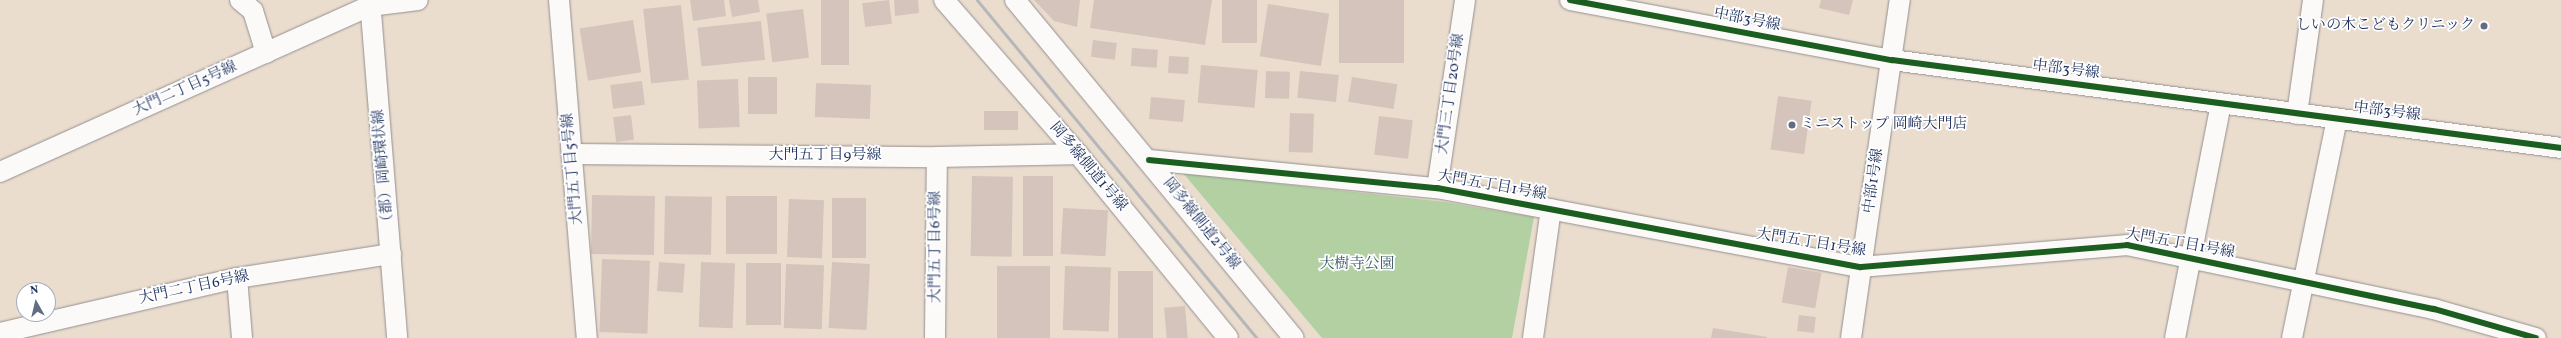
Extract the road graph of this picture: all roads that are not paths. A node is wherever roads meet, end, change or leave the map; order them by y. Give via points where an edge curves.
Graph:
1 (240, 0) edge
2 (418, 0) edge
3 (559, 0) edge
4 (944, 0) edge
5 (1015, 0) edge
6 (1465, 0) edge
7 (1570, 0) edge
8 (1900, 0) edge
9 (2313, 0) edge
10 (370, 3) edge
11 (266, 53) junction
12 (1892, 60) junction
13 (2222, 103) junction
14 (2297, 114) junction
15 (2337, 119) junction
16 (2561, 148) edge
17 (572, 154) junction
18 (1078, 154) junction
19 (937, 157) junction
20 (1149, 160) junction
21 (0, 172) edge
22 (1437, 188) junction
23 (1551, 209) junction
24 (391, 254) junction
25 (2192, 259) junction
26 (1861, 267) junction
27 (236, 278) junction
28 (2305, 281) junction
29 (0, 333) edge
30 (242, 338) edge
31 (397, 338) edge
32 (587, 338) edge
33 (935, 338) edge
34 (1228, 338) edge
35 (1294, 338) edge
36 (1533, 338) edge
37 (1851, 338) edge
38 (2175, 338) edge
39 (2292, 338) edge
40 (2536, 338) edge

1 - 11 street via 254,11
2 - 10 street
3 - 17 street, 大門五丁目5号線
4 - 18 street, 岡多線側道1号線
5 - 20 street, 岡多線側道2号線
6 - 22 street, 大門三丁目20号線
7 - 12 street, 中部3号線
8 - 12 street, 中部1号線
9 - 14 street
10 - 11 street, 大門二丁目5号線
10 - 24 street, （都）岡崎環状線
11 - 21 street, 大門二丁目5号線
12 - 13 street, 中部3号線
12 - 26 street, 中部1号線
13 - 14 street, 中部3号線
13 - 25 street
14 - 15 street, 中部3号線
15 - 16 street, 中部3号線
15 - 28 street
17 - 19 street, 大門五丁目9号線
17 - 32 street, 大門五丁目5号線
18 - 19 street, 大門五丁目9号線
18 - 34 street, 岡多線側道1号線
19 - 33 street, 大門五丁目6号線
20 - 22 street, 大門五丁目1号線
20 - 35 street, 岡多線側道2号線
22 - 23 street, 大門五丁目1号線
23 - 26 street, 大門五丁目1号線
23 - 36 street
24 - 27 street, 大門二丁目6号線
24 - 31 street, （都）岡崎環状線
25 - 26 street, 大門五丁目1号線 via 2127,244
25 - 28 street, 大門五丁目1号線
25 - 38 street
26 - 37 street, 中部1号線
27 - 29 street, 大門二丁目6号線
27 - 30 street
28 - 39 street
28 - 40 street, 大門五丁目1号線 via 2434,309

